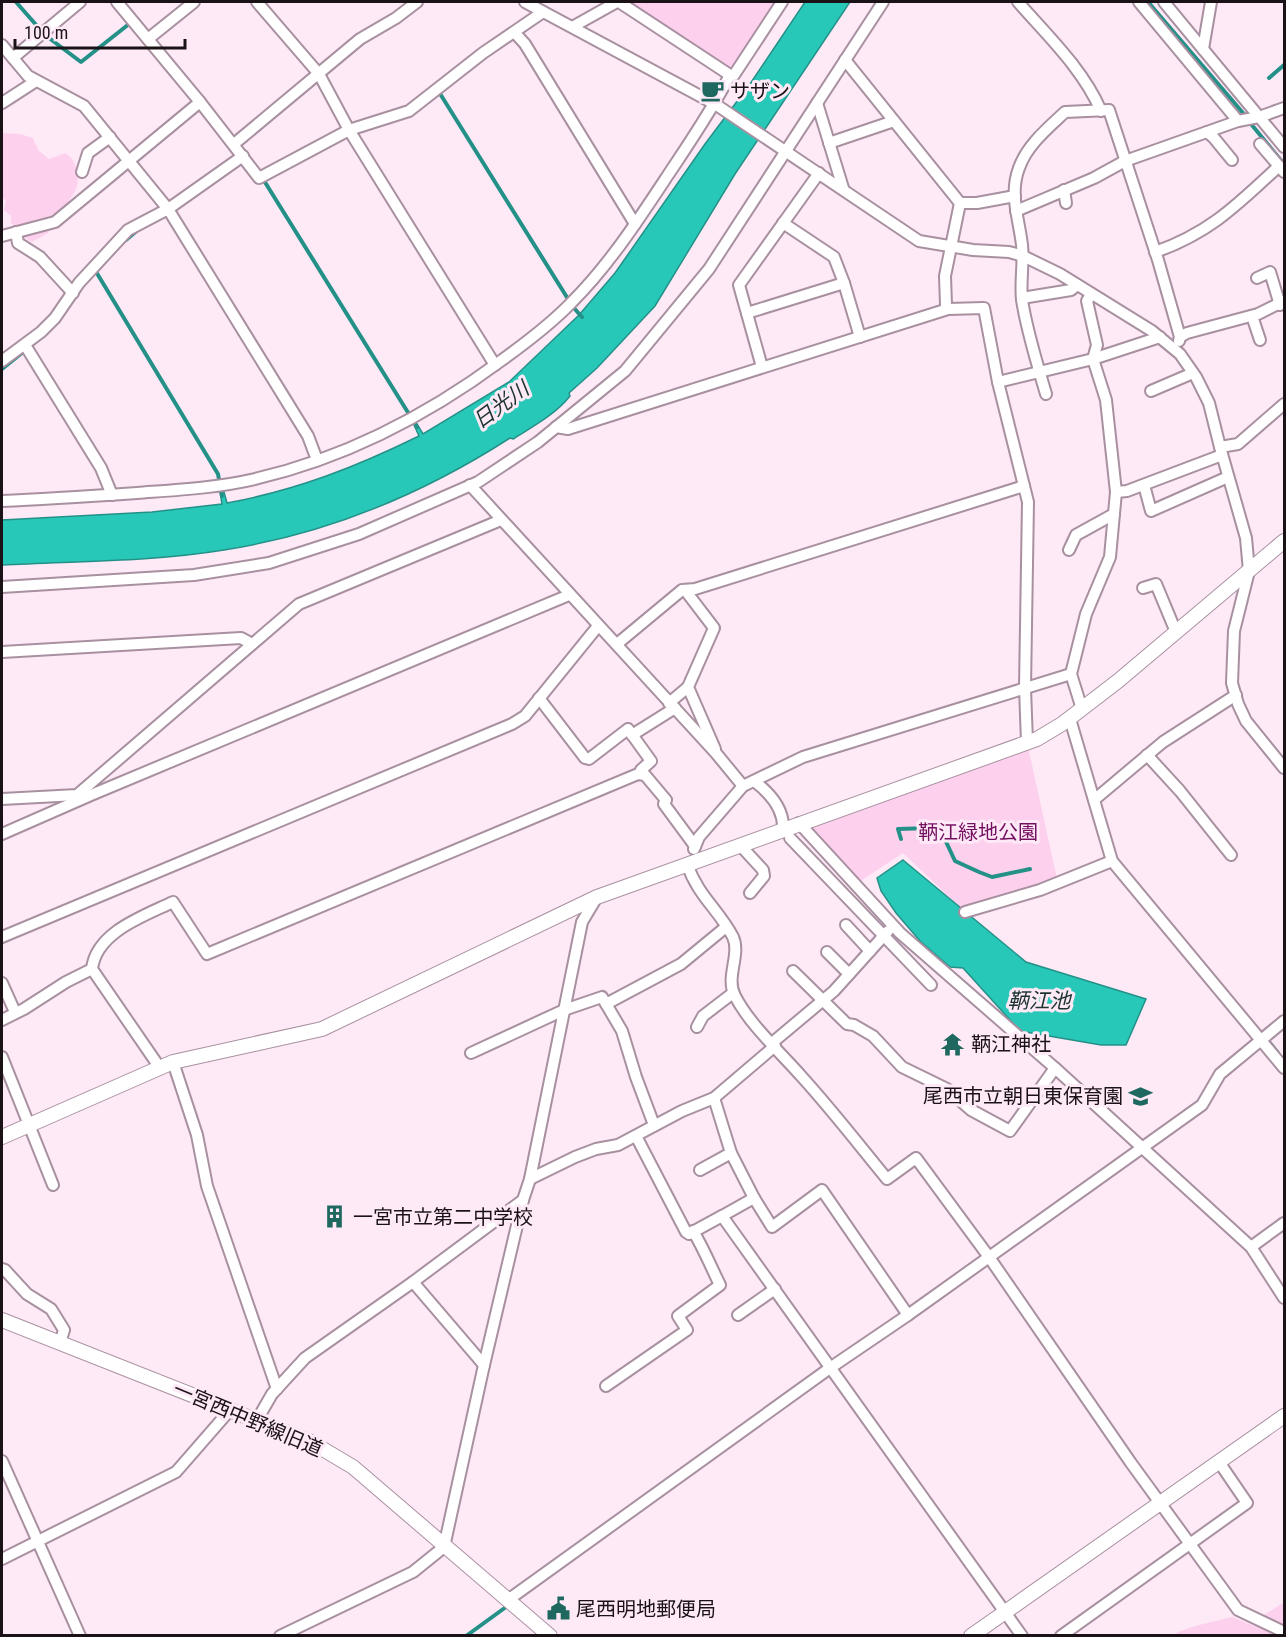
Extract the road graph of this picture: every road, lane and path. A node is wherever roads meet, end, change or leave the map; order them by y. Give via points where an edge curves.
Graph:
1 (80, 2) edge
2 (117, 2) edge
3 (194, 2) edge
4 (257, 2) edge
5 (417, 2) edge
6 (525, 2) edge
7 (618, 2) edge
8 (783, 2) edge
9 (883, 2) edge
10 (1018, 2) edge
11 (1139, 2) edge
12 (1164, 2) edge
13 (1211, 2) edge
14 (543, 12) junction
15 (574, 26) junction
16 (515, 33) junction
17 (148, 39) junction
18 (2, 45) edge
19 (1203, 49) junction
20 (13, 58) junction
21 (844, 60) junction
22 (319, 74) junction
23 (730, 75) junction
24 (36, 81) junction
25 (201, 102) junction
26 (2, 103) edge
27 (817, 103) junction
28 (715, 104) junction
29 (1284, 108) edge
30 (1101, 111) junction
31 (1259, 117) junction
32 (894, 121) junction
33 (1238, 121) junction
34 (350, 130) junction
35 (1207, 132) junction
36 (110, 137) junction
37 (829, 142) junction
38 (234, 144) junction
39 (1260, 144) dead end
40 (1284, 147) edge
41 (786, 150) junction
42 (243, 156) junction
43 (129, 159) junction
44 (1232, 160) dead end
45 (1125, 161) junction
46 (1282, 169) edge
47 (82, 172) dead end
48 (819, 173) junction
49 (843, 188) junction
50 (1064, 190) junction
51 (1015, 195) junction
52 (960, 203) junction
53 (1066, 204) dead end
54 (168, 209) junction
55 (1016, 211) junction
56 (783, 223) junction
57 (634, 224) junction
58 (16, 232) junction
59 (2, 236) edge
60 (950, 247) junction
61 (1155, 252) junction
62 (1023, 256) junction
63 (1257, 278) dead end
64 (844, 283) junction
65 (1077, 285) junction
66 (72, 293) junction
67 (1091, 294) junction
68 (1022, 298) junction
69 (1282, 303) edge
70 (948, 309) junction
71 (747, 313) junction
72 (1252, 316) junction
73 (860, 337) junction
74 (1160, 337) junction
75 (1180, 337) junction
76 (1260, 340) dead end
77 (26, 345) junction
78 (1175, 350) junction
79 (2, 359) edge
80 (1093, 359) junction
81 (495, 365) junction
82 (762, 367) junction
83 (1040, 371) junction
84 (1193, 373) junction
85 (998, 382) junction
86 (1151, 391) dead end
87 (1046, 394) dead end
88 (1284, 404) edge
89 (556, 427) junction
90 (1221, 451) junction
91 (317, 460) junction
92 (1228, 477) junction
93 (1144, 484) junction
94 (470, 485) junction
95 (1024, 486) junction
96 (1116, 492) junction
97 (112, 495) junction
98 (2, 501) edge
99 (1114, 514) junction
100 (501, 520) junction
101 (1284, 541) edge
102 (1069, 550) dead end
103 (1249, 571) junction
104 (2, 586) edge
105 (1143, 588) dead end
106 (685, 590) junction
107 (569, 595) junction
108 (598, 626) junction
109 (1176, 632) junction
110 (252, 644) junction
111 (617, 644) junction
112 (2, 652) edge
113 (1071, 674) junction
114 (688, 687) junction
115 (1025, 688) junction
116 (1236, 695) junction
117 (539, 698) junction
118 (672, 705) junction
119 (1082, 709) junction
120 (1070, 718) junction
121 (632, 735) junction
122 (1027, 742) junction
123 (716, 752) junction
124 (1147, 755) junction
125 (1284, 768) edge
126 (640, 774) junction
127 (749, 784) junction
128 (78, 798) junction
129 (2, 799) edge
130 (1094, 800) junction
131 (799, 823) junction
132 (2, 834) edge
133 (787, 834) junction
134 (740, 845) junction
135 (695, 846) junction
136 (1231, 855) dead end
137 (1112, 861) junction
138 (690, 863) junction
139 (750, 893) dead end
140 (597, 897) junction
141 (965, 912) dead end
142 (846, 925) dead end
143 (894, 925) junction
144 (726, 927) junction
145 (884, 936) junction
146 (2, 937) edge
147 (870, 951) junction
148 (827, 952) dead end
149 (92, 969) junction
150 (793, 971) dead end
151 (849, 974) junction
152 (2, 983) edge
153 (931, 986) dead end
154 (733, 993) junction
155 (822, 1001) junction
156 (606, 1004) junction
157 (564, 1010) junction
158 (15, 1012) junction
159 (2, 1020) edge
160 (1284, 1022) edge
161 (697, 1027) dead end
162 (1262, 1041) junction
163 (774, 1045) junction
164 (471, 1053) dead end
165 (2, 1057) edge
166 (166, 1065) junction
167 (1055, 1068) junction
168 (1284, 1068) edge
169 (714, 1098) junction
170 (29, 1125) junction
171 (654, 1125) junction
172 (636, 1136) junction
173 (2, 1137) edge
174 (1142, 1148) junction
175 (732, 1154) junction
176 (700, 1170) dead end
177 (530, 1179) junction
178 (53, 1185) dead end
179 (754, 1198) junction
180 (523, 1200) junction
181 (722, 1216) junction
182 (1284, 1223) edge
183 (693, 1232) junction
184 (1251, 1247) junction
185 (989, 1257) junction
186 (2, 1269) edge
187 (413, 1282) junction
188 (775, 1289) junction
189 (1284, 1298) edge
190 (738, 1315) dead end
191 (908, 1315) junction
192 (2, 1320) edge
193 (60, 1343) junction
194 (484, 1365) junction
195 (830, 1368) junction
196 (606, 1386) dead end
197 (277, 1389) junction
198 (230, 1410) junction
199 (1284, 1416) edge
200 (257, 1420) junction
201 (2, 1461) edge
202 (1219, 1462) junction
203 (1160, 1503) junction
204 (37, 1541) junction
205 (1189, 1544) junction
206 (444, 1547) junction
207 (2, 1559) edge
208 (508, 1600) junction
209 (1005, 1612) junction
210 (1284, 1632) edge
211 (80, 1635) edge
212 (280, 1635) edge
213 (550, 1635) edge
214 (971, 1635) edge
215 (1022, 1635) edge
216 (1061, 1635) edge

1 - 20 street
2 - 17 street
3 - 17 street
4 - 22 street
5 - 22 street via 360,39
6 - 14 street
7 - 15 street
7 - 23 street
8 - 23 street via 734,75
9 - 21 street
10 - 30 street via 1093,92
11 - 33 street
12 - 19 street
13 - 19 street
14 - 15 street
14 - 16 street
15 - 28 street
16 - 34 street via 409,111
16 - 57 street
17 - 25 street
18 - 20 street
19 - 31 street
20 - 24 street
21 - 27 street
21 - 32 street
22 - 34 street
22 - 38 street
23 - 28 street
24 - 26 street
24 - 36 street via 84,106
25 - 38 street
25 - 43 street
27 - 37 street
27 - 41 street
28 - 41 street
28 - 57 street
29 - 31 street
30 - 45 street via 1109,110
30 - 51 street via 1065,112 1042,133 1019,168
31 - 33 street
31 - 40 street
32 - 37 street
32 - 52 street
33 - 35 street
34 - 42 street via 259,178
34 - 81 street
35 - 44 street
35 - 45 street
36 - 43 street
36 - 47 street via 88,153
37 - 49 street
38 - 42 street
39 - 46 street
41 - 48 street
41 - 89 street via 709,269 625,371
42 - 54 street
43 - 54 street
43 - 58 street via 55,222
45 - 50 street
45 - 61 street
46 - 61 street via 1210,227
48 - 49 street
48 - 56 street
49 - 60 street via 919,241
50 - 53 street
50 - 55 street
51 - 52 street
51 - 55 street
52 - 60 street
54 - 66 street via 128,230
54 - 91 street via 308,436
55 - 62 street
56 - 64 street via 834,257
56 - 71 street via 739,285
57 - 81 street via 573,301
58 - 59 street
58 - 66 street via 18,243 40,257
60 - 62 street
60 - 70 street via 945,276
61 - 75 street
62 - 65 street
62 - 68 street
63 - 69 street via 1270,272
64 - 71 street
64 - 73 street
65 - 67 street
65 - 68 street via 1071,290
66 - 77 street via 55,318
67 - 74 street
67 - 80 street via 1087,301 1097,345
68 - 83 street
69 - 72 street
70 - 73 street
70 - 85 street via 984,308
71 - 82 street
72 - 75 street
72 - 76 street
73 - 82 street
74 - 78 street
74 - 80 street
75 - 78 street
77 - 79 street
77 - 97 street via 101,468
78 - 84 street
80 - 83 street
80 - 96 street via 1107,400
81 - 91 street via 425,412 369,441
82 - 89 street via 568,429
83 - 85 street
83 - 87 street
84 - 86 street
84 - 90 street via 1209,403
85 - 95 street
88 - 90 street via 1238,444
89 - 94 street
90 - 92 street
90 - 93 street
91 - 97 street via 254,479
92 - 93 street via 1151,511
92 - 103 street via 1246,538
93 - 96 street
94 - 100 street
94 - 104 street via 359,534 269,563 194,575
95 - 106 street
95 - 115 street via 1028,502
96 - 99 street
97 - 98 street
99 - 102 street via 1076,535
99 - 113 street via 1110,557 1086,614
100 - 107 street
100 - 110 street via 299,604
101 - 103 street
103 - 109 street
103 - 116 street via 1234,631 1232,683
105 - 109 street via 1156,584
106 - 111 street
106 - 114 street via 714,628
107 - 108 street
107 - 128 street
108 - 111 street
108 - 117 street
109 - 119 street
110 - 112 street via 241,639
110 - 128 street
111 - 118 street
113 - 115 street
113 - 119 street
114 - 118 street
114 - 123 street
115 - 122 street
115 - 127 street via 803,758
116 - 124 street
116 - 125 street via 1246,721
117 - 121 street via 585,758 590,759 628,729
117 - 146 street via 525,716 512,724
118 - 121 street
118 - 123 street
119 - 120 street
120 - 122 street
120 - 130 street
121 - 126 street via 651,761
122 - 131 street
123 - 127 street
124 - 130 street
124 - 136 street
126 - 135 street via 666,800 664,804
126 - 149 street via 207,954 173,902 115,933 93,957
127 - 133 street via 774,801 784,816
127 - 135 street
128 - 129 street
128 - 132 street
130 - 137 street
131 - 133 street
131 - 143 street
133 - 134 street
133 - 145 street
134 - 138 street
134 - 139 street via 763,870 764,876
135 - 138 street
137 - 141 street via 1040,890
137 - 162 street
138 - 140 street
138 - 144 street via 696,888
140 - 157 street via 582,922
140 - 166 street via 321,1029
142 - 147 street
143 - 145 street
143 - 167 street
144 - 154 street via 735,942
144 - 156 street via 681,964
145 - 147 street
145 - 153 street
147 - 151 street
148 - 151 street
149 - 158 street
149 - 166 street
150 - 155 street
151 - 155 street
152 - 158 street
154 - 161 street via 703,1016
154 - 163 street
155 - 163 street
155 - 167 street via 847,1024 873,1036 902,1067 947,1089 971,1110 1010,1131
156 - 157 street via 602,997
156 - 171 street via 625,1037
157 - 164 street
157 - 177 street
158 - 159 street
160 - 162 street
162 - 168 street
162 - 174 street via 1220,1074 1202,1104
163 - 169 street
163 - 185 street via 887,1179 916,1158
165 - 170 street
166 - 170 street
166 - 197 street via 197,1135 207,1186
167 - 174 street
169 - 171 street
169 - 175 street
170 - 173 street
170 - 178 street
171 - 172 street
172 - 177 street via 575,1157
172 - 183 street via 686,1232
174 - 184 street
174 - 185 street
175 - 176 street
175 - 179 street
177 - 180 street
179 - 181 street
179 - 191 street via 772,1227 822,1191
180 - 187 street
180 - 194 street
181 - 183 street
181 - 188 street
182 - 184 street
183 - 196 street via 720,1285 678,1316 687,1330
184 - 189 street
185 - 191 street
185 - 203 street
186 - 193 street via 27,1294 51,1309 64,1330
187 - 194 street
187 - 197 street via 305,1358
188 - 190 street
188 - 195 street
191 - 195 street
192 - 193 street, 一宮西中野線旧道
193 - 198 street, 一宮西中野線旧道
194 - 206 street
195 - 208 street
195 - 209 street
197 - 200 street
198 - 200 street, 一宮西中野線旧道
198 - 204 street via 176,1472
199 - 202 street
200 - 206 street, 一宮西中野線旧道 via 311,1442 353,1467
201 - 204 street
202 - 203 street
202 - 205 street via 1247,1503
203 - 205 street
203 - 209 street
204 - 207 street
204 - 211 street
205 - 210 street via 1238,1610
205 - 216 street
206 - 208 street, 一宮西中野線旧道
206 - 212 street via 413,1572
208 - 213 street, 一宮西中野線旧道
209 - 214 street
209 - 215 street

